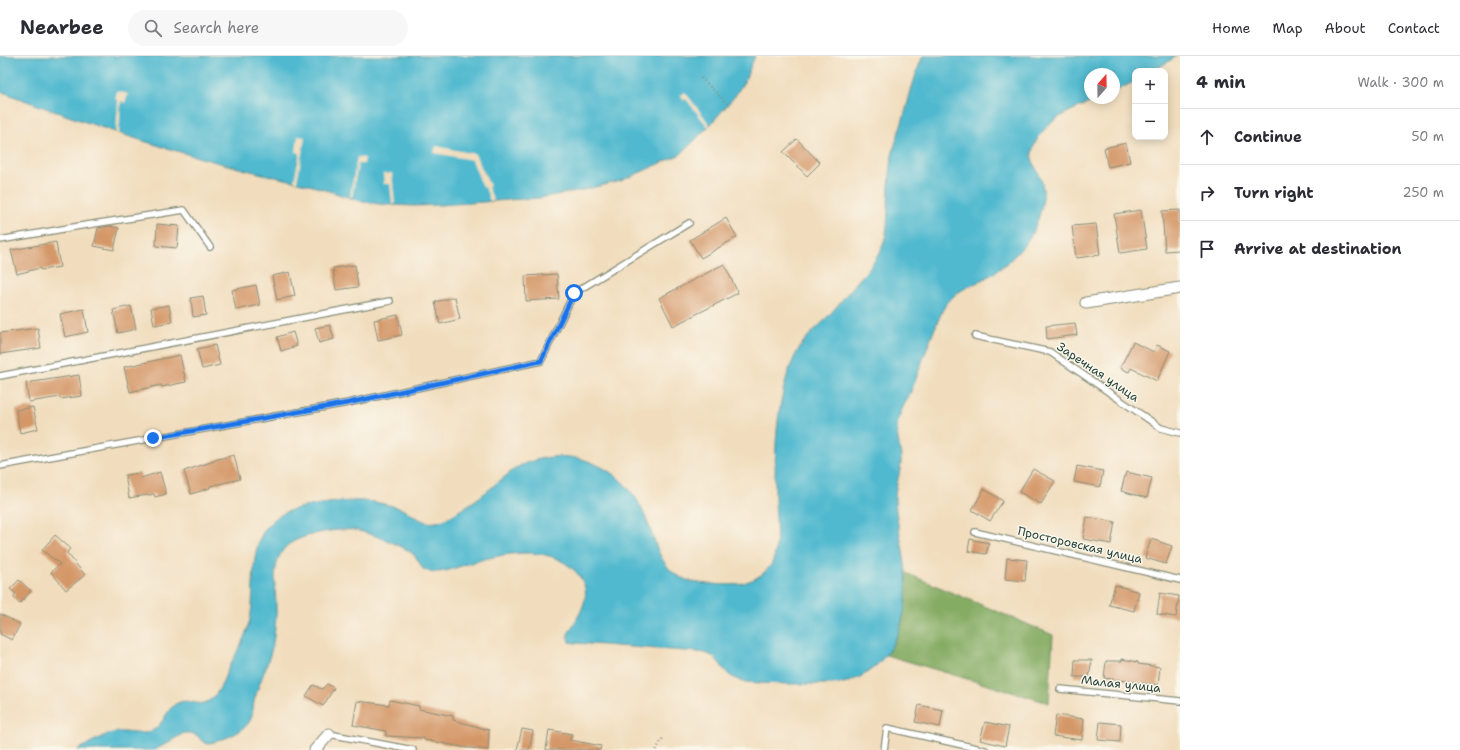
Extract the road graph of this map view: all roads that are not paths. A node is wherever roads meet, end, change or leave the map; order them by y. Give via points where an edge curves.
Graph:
1 (689, 223) dead end
2 (0, 240) edge
3 (210, 247) dead end
4 (1180, 288) edge
5 (390, 302) dead end
6 (1086, 303) dead end
7 (974, 336) dead end
8 (0, 376) edge
9 (1180, 433) edge
10 (0, 466) edge
11 (975, 532) dead end
12 (1180, 580) edge
13 (1060, 688) dead end
14 (1180, 701) edge
15 (330, 734) joint
16 (315, 750) edge
17 (413, 750) edge
18 (884, 750) edge
19 (985, 750) edge

1 - 10 lane via 574,293 541,361 348,403
2 - 3 lane via 184,210
4 - 6 street
5 - 8 lane
7 - 9 lane, Заречная улица via 1050,352 1161,428
11 - 12 lane, Просторовская улица
13 - 14 lane, Малая улица
15 - 16 street
15 - 17 lane
18 - 19 lane via 887,728

